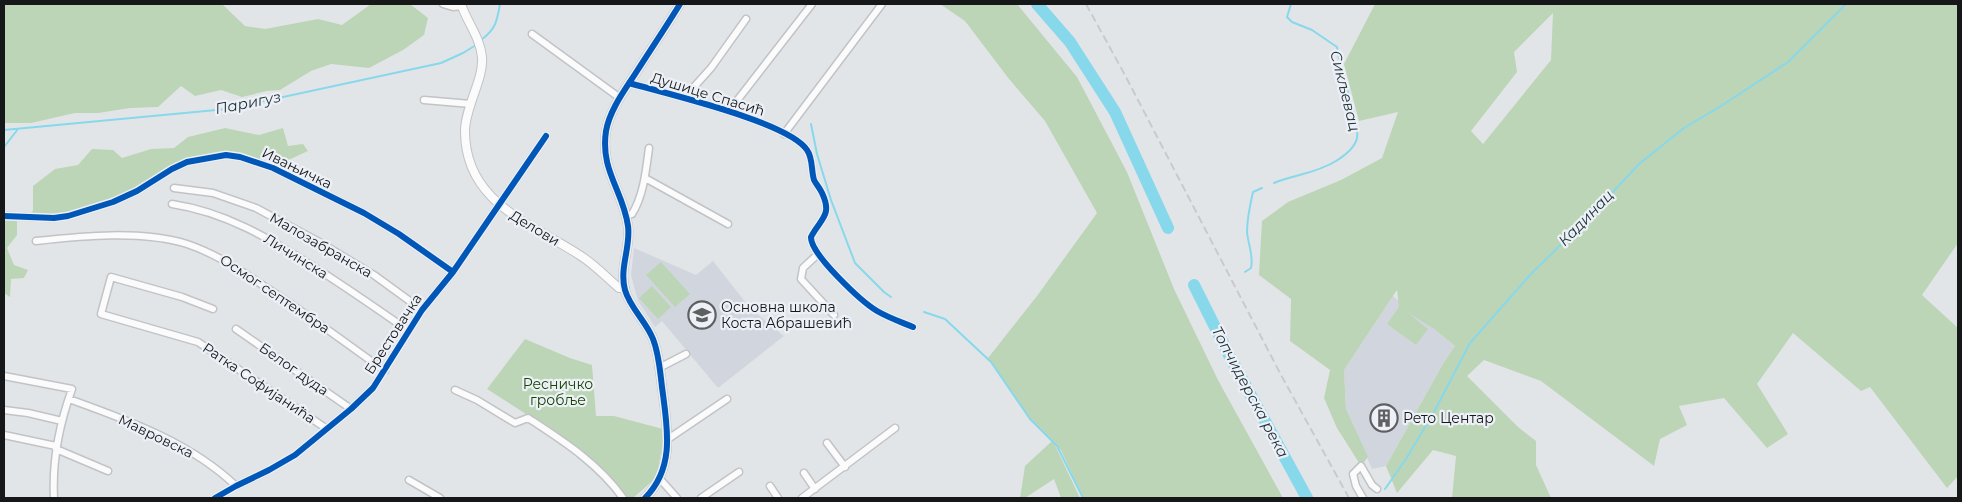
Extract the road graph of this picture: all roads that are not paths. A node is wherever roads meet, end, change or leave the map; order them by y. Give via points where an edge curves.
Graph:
1 (443, 4) edge
2 (680, 4) edge
3 (812, 4) edge
4 (882, 4) edge
5 (461, 5) edge
6 (746, 19) dead end
7 (532, 34) dead end
8 (629, 83) junction
9 (620, 98) junction
10 (684, 98) junction
11 (424, 100) dead end
12 (470, 104) junction
13 (729, 111) junction
14 (784, 134) junction
15 (546, 136) dead end
16 (649, 148) dead end
17 (645, 178) junction
18 (174, 188) dead end
19 (172, 204) dead end
20 (499, 205) junction
21 (4, 216) edge
22 (626, 216) junction
23 (728, 224) dead end
24 (36, 241) dead end
25 (818, 254) junction
26 (453, 272) junction
27 (625, 288) junction
28 (213, 309) dead end
29 (422, 310) junction
30 (834, 315) dead end
31 (913, 327) dead end
32 (236, 329) dead end
33 (409, 331) junction
34 (686, 354) dead end
35 (659, 368) junction
36 (385, 370) junction
37 (4, 376) edge
38 (454, 390) dead end
39 (68, 399) junction
40 (726, 400) dead end
41 (351, 409) junction
42 (4, 410) edge
43 (62, 421) junction
44 (895, 428) dead end
45 (327, 429) junction
46 (4, 435) edge
47 (668, 439) junction
48 (827, 443) dead end
49 (56, 448) junction
50 (845, 467) junction
51 (108, 470) dead end
52 (739, 472) dead end
53 (804, 473) dead end
54 (660, 479) junction
55 (409, 480) dead end
56 (236, 486) junction
57 (770, 486) dead end
58 (815, 489) junction
59 (1377, 489) dead end
60 (54, 498) edge
61 (215, 498) edge
62 (440, 498) edge
63 (623, 498) edge
64 (645, 498) edge
65 (677, 498) edge
66 (701, 498) edge
67 (778, 498) edge
68 (802, 498) edge
69 (1363, 498) edge

1 - 5 street
2 - 8 street
3 - 13 street
4 - 14 street
5 - 12 street, Делови via 479,44 482,64
6 - 10 street, Душице Спасић via 711,68
7 - 9 street
8 - 9 street
8 - 10 street, Душице Спасић
9 - 22 street via 606,130 605,152 608,171
10 - 13 street, Душице Спасић
11 - 12 street
12 - 20 street, Делови via 465,130 468,152 475,173
13 - 14 street, Душице Спасић
14 - 25 street, Душице Спасић via 807,149 814,180 826,204 825,217 811,237
15 - 20 street, Брестовачка
16 - 17 street
17 - 22 street via 634,210
17 - 23 street
18 - 29 street, Малозабранска via 213,193 256,208 374,275
19 - 33 street, Личинска via 204,210 255,231
20 - 26 street, Брестовачка
20 - 27 street, Делови via 582,257 619,288
21 - 26 street, Ивањичка via 54,218 74,214 129,195 187,162 226,155 273,168 364,213
22 - 27 street
24 - 36 street, Осмог септембра via 95,235 150,238 185,244 216,255 309,315
25 - 30 street via 803,268 801,279
25 - 31 street via 871,307
26 - 29 street, Брестовачка
27 - 35 street via 651,334
28 - 45 street, Ратка Софијанића via 110,277 101,314 198,342
29 - 33 street, Брестовачка
32 - 41 street, Белог дуда
33 - 36 street, Брестовачка
34 - 35 street
35 - 47 street
36 - 41 street, Брестовачка
37 - 39 street via 72,389
38 - 63 street via 515,423 528,418 575,448
39 - 43 street
39 - 56 street, Мавровска via 154,432 212,465
40 - 47 street
41 - 45 street, Брестовачка
42 - 43 street
43 - 49 street
44 - 50 street
45 - 56 street, Брестовачка via 285,461
46 - 49 street
47 - 54 street
48 - 50 street
49 - 51 street
49 - 60 street
50 - 58 street
52 - 66 street
53 - 58 street
54 - 64 street
54 - 65 street
55 - 62 street
56 - 61 street, Брестовачка
57 - 67 street
58 - 68 street
59 - 69 street via 1361,466 1353,474 1353,479

